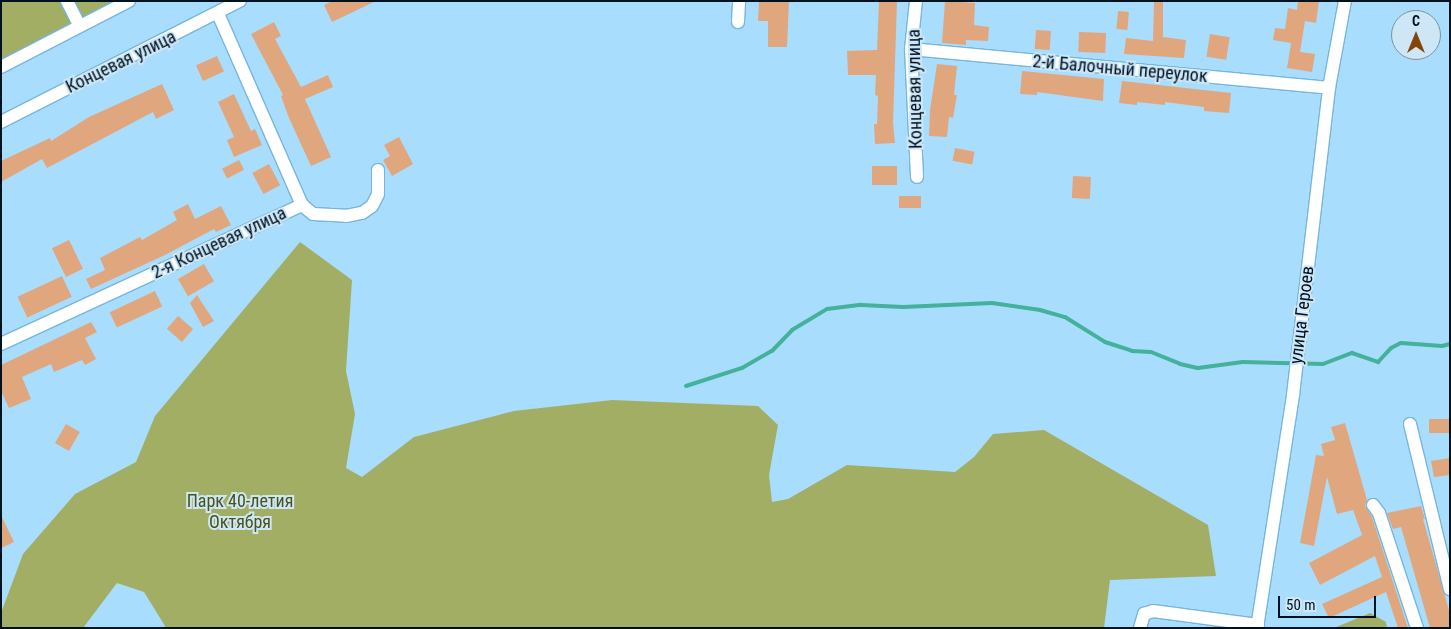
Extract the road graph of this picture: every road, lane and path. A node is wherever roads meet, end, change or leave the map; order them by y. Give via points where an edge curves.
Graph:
1 (67, 1) edge
2 (129, 1) edge
3 (240, 1) edge
4 (739, 1) edge
5 (916, 1) edge
6 (1345, 1) edge
7 (218, 14) junction
8 (738, 22) dead end
9 (80, 26) junction
10 (911, 49) junction
11 (1, 68) edge
12 (1329, 88) junction
13 (1, 122) edge
14 (378, 170) dead end
15 (917, 177) dead end
16 (302, 205) junction
17 (1, 344) edge
18 (1410, 424) dead end
19 (1373, 505) dead end
20 (1450, 590) edge
21 (1258, 626) edge
22 (1140, 628) edge
23 (1417, 628) edge

1 - 9 street
2 - 9 street
3 - 7 street, Концевая улица
4 - 8 street
5 - 10 street, Концевая улица
6 - 12 street, улица Героев
7 - 13 street, Концевая улица
7 - 16 street, 2-я Концевая улица
9 - 11 street
10 - 12 street, 2-й Балочный переулок
10 - 15 street, Концевая улица
12 - 21 street, улица Героев via 1292,395
14 - 16 street via 378,194 372,206 362,213 346,216 313,214
16 - 17 street, 2-я Концевая улица
18 - 20 street
19 - 23 street via 1379,513
21 - 22 street via 1153,611 1144,614

